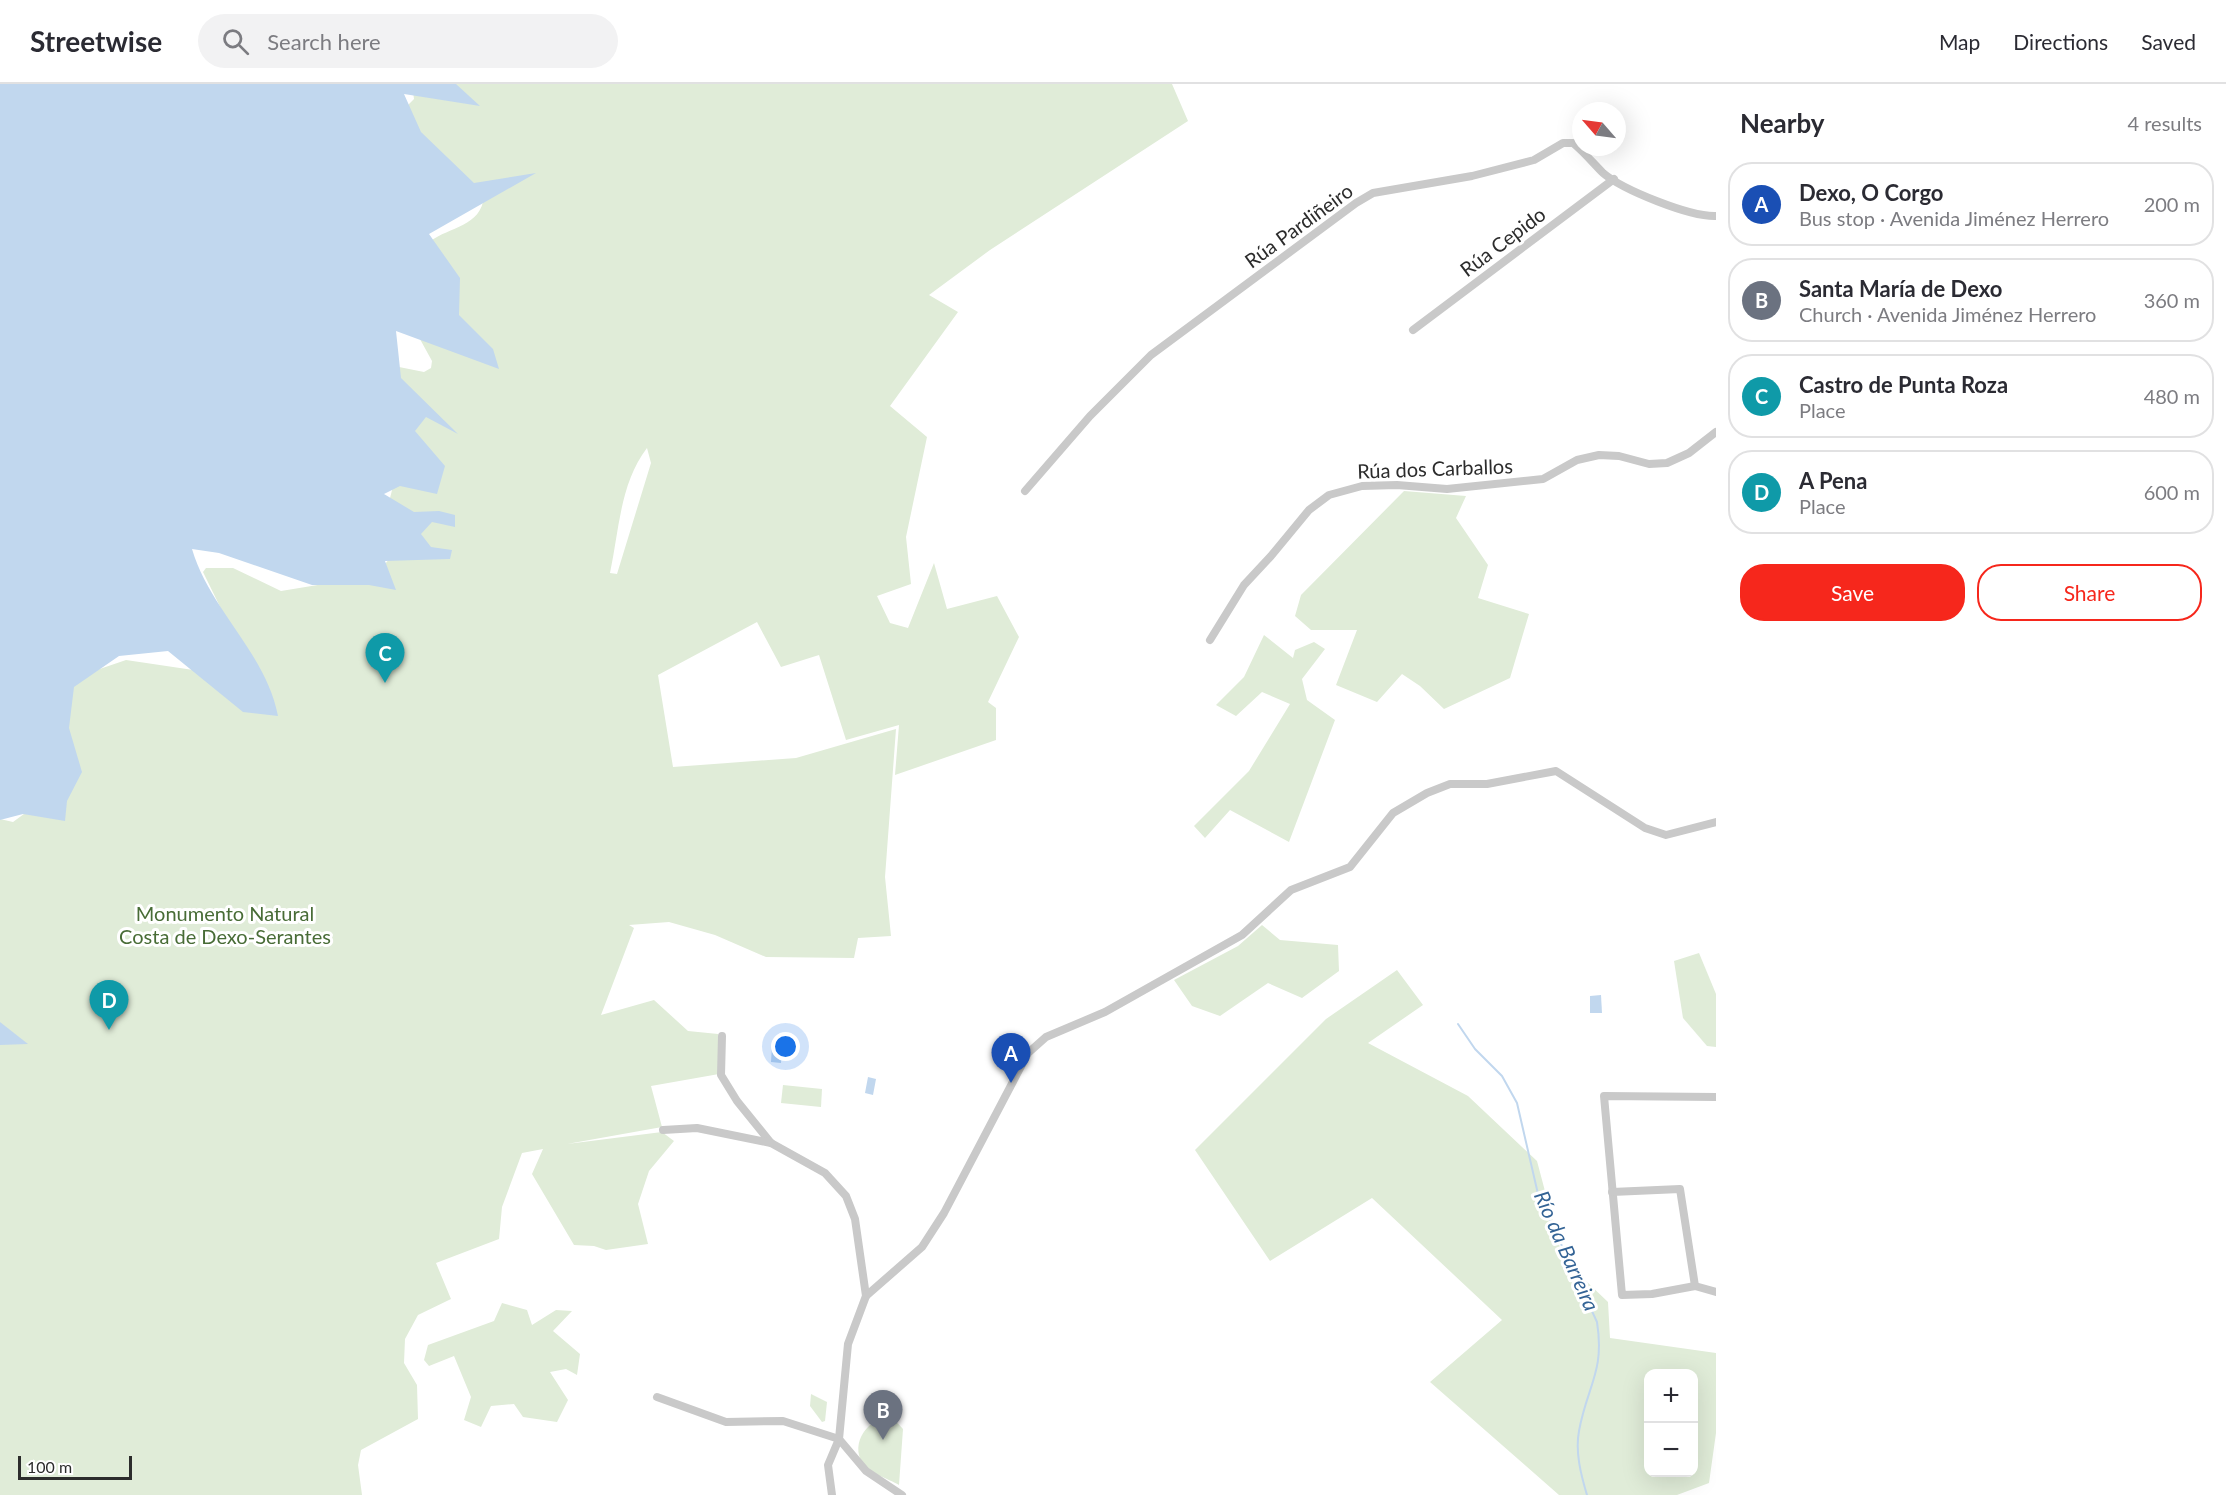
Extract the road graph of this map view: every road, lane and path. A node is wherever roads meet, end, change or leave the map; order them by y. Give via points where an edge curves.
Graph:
1 (1614, 179) junction
2 (1716, 216) edge
3 (1413, 330) dead end
4 (1716, 432) edge
5 (1025, 492) dead end
6 (1210, 640) dead end
7 (1716, 822) edge
8 (722, 1036) dead end
9 (1716, 1097) edge
10 (663, 1130) dead end
11 (771, 1143) junction
12 (1612, 1192) junction
13 (1695, 1286) junction
14 (1716, 1292) edge
15 (866, 1296) junction
16 (657, 1397) dead end
17 (839, 1439) junction
18 (832, 1495) edge
19 (902, 1495) edge

1 - 2 street, Rúa Pardiñeiro via 1683,212
1 - 3 street, Rúa Cepido
1 - 5 street, Rúa Pardiñeiro via 1574,143 1563,143 1534,160 1472,176 1373,193 1150,356 1090,416
4 - 6 street, Rúa dos Carballos via 1689,453 1667,463 1649,464 1599,455 1577,460 1543,479 1448,489 1362,486 1329,495 1309,510 1244,585
7 - 15 street via 1666,835 1645,828 1556,771 1487,784 1450,784 1427,793 1393,813 1350,867 1291,890 1242,935 1105,1012 1046,1037 1028,1053 944,1213 921,1247
8 - 11 street via 721,1075
9 - 12 street via 1604,1096
10 - 11 street via 697,1128
11 - 15 street via 825,1173 846,1196 859,1238
12 - 13 street via 1680,1189
12 - 13 street via 1622,1295
13 - 14 street
15 - 17 street via 848,1344
16 - 17 street via 726,1422 783,1421
17 - 18 street via 828,1465
17 - 19 street via 866,1471

